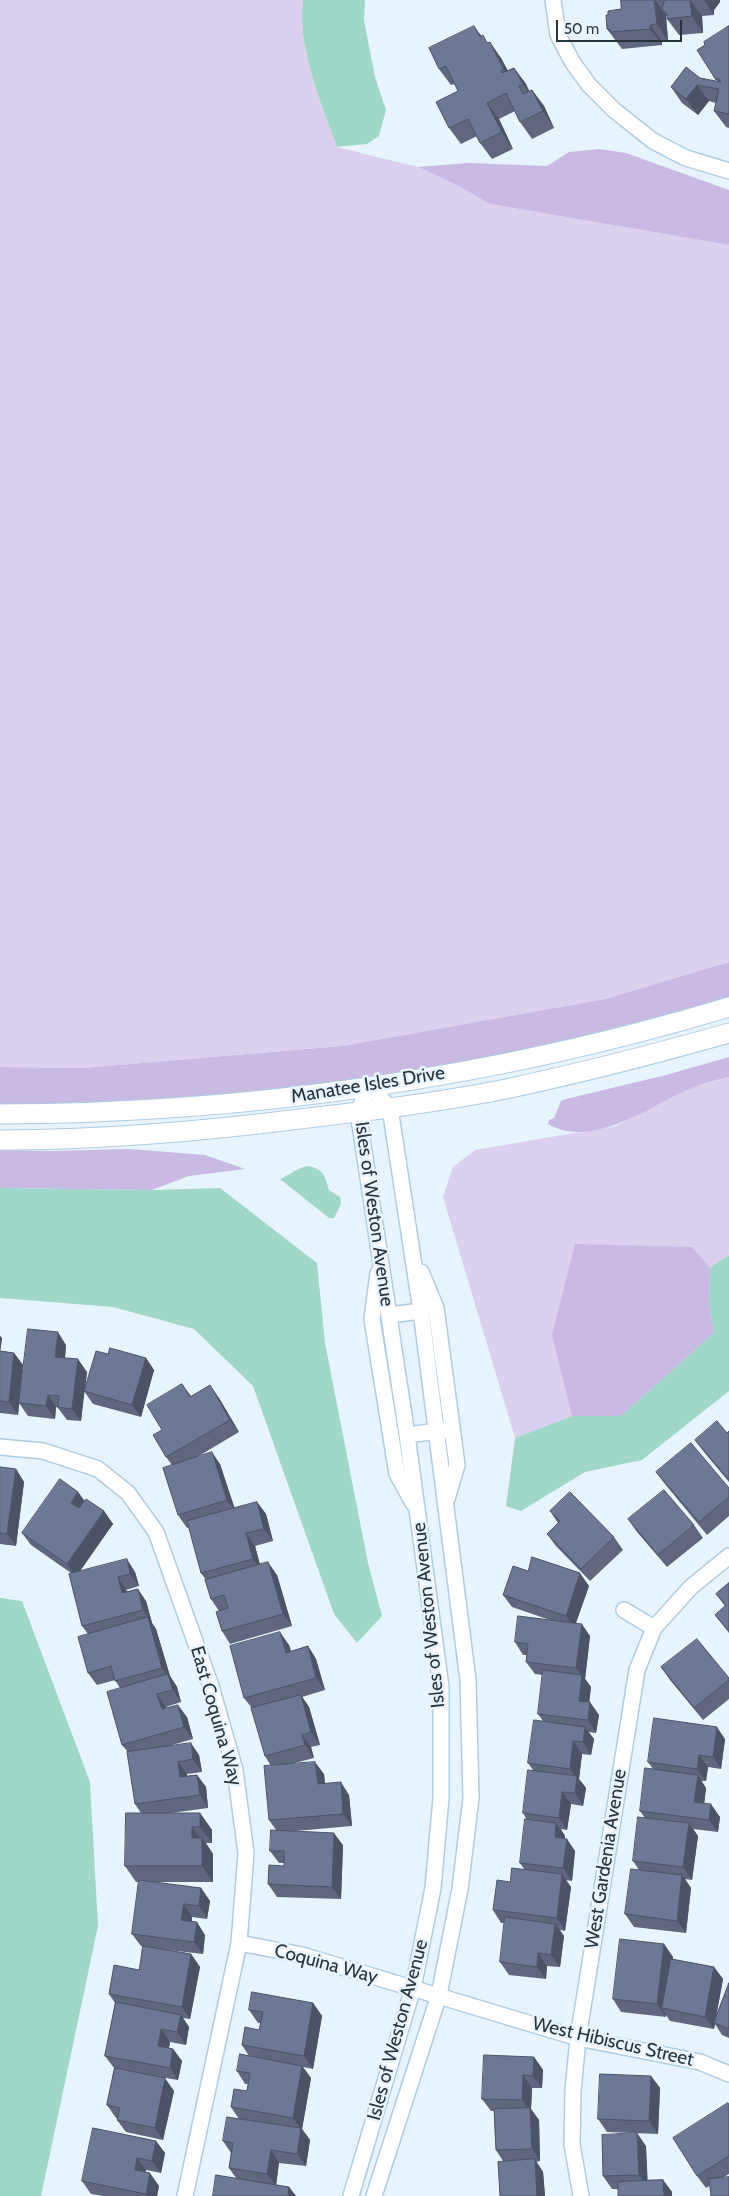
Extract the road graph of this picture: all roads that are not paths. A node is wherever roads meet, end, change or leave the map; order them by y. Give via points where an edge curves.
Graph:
1 (553, 0) edge
2 (729, 171) edge
3 (729, 1008) edge
4 (729, 1033) edge
5 (369, 1086) junction
6 (390, 1108) junction
7 (358, 1112) junction
8 (0, 1114) edge
9 (0, 1140) edge
10 (412, 1252) junction
11 (380, 1254) junction
12 (421, 1312) junction
13 (389, 1315) junction
14 (452, 1429) junction
15 (436, 1431) junction
16 (407, 1435) junction
17 (0, 1447) edge
18 (445, 1505) junction
19 (417, 1511) junction
20 (729, 1556) edge
21 (624, 1610) dead end
22 (654, 1628) junction
23 (239, 1943) junction
24 (413, 1988) junction
25 (439, 1995) junction
26 (578, 2038) junction
27 (729, 2074) edge
28 (185, 2196) edge
29 (351, 2196) edge
30 (374, 2196) edge
31 (580, 2196) edge

1 - 2 street via 558,35 588,86 653,141 686,158
3 - 5 street, Manatee Isles Drive via 528,1058
4 - 6 street, Manatee Isles Drive via 505,1089
5 - 6 street, Isles of Weston Avenue
5 - 7 street, Isles of Weston Avenue
5 - 8 street, Manatee Isles Drive via 242,1103 156,1110
6 - 7 street, Manatee Isles Drive
6 - 10 street, Isles of Weston Avenue
7 - 9 street, Manatee Isles Drive via 154,1134 65,1140
7 - 11 street, Isles of Weston Avenue
10 - 12 street, Isles of Weston Avenue
10 - 14 street via 436,1308
11 - 13 street, Isles of Weston Avenue
11 - 19 street via 372,1319 397,1474
12 - 13 street
12 - 15 street, Isles of Weston Avenue
13 - 16 street, Isles of Weston Avenue
14 - 15 street
14 - 18 street via 456,1465
15 - 16 street
15 - 18 street, Isles of Weston Avenue
16 - 19 street, Isles of Weston Avenue
17 - 23 street, East Coquina Way via 42,1451 98,1469 128,1494 156,1532 210,1686 235,1770 246,1853
18 - 25 street, Isles of Weston Avenue via 468,1680 471,1798 460,1889
19 - 24 street, Isles of Weston Avenue via 441,1687 441,1798 433,1888
20 - 22 street, West Gardenia Avenue via 691,1587
21 - 22 street
22 - 26 street, West Gardenia Avenue via 637,1670
23 - 24 street, Coquina Way via 302,1954
23 - 28 street, East Coquina Way
24 - 25 street, Coquina Way
24 - 29 street, Isles of Weston Avenue
25 - 26 street, West Hibiscus Street
25 - 30 street, Isles of Weston Avenue
26 - 27 street, West Hibiscus Street via 700,2062
26 - 31 street, West Gardenia Avenue via 572,2144

